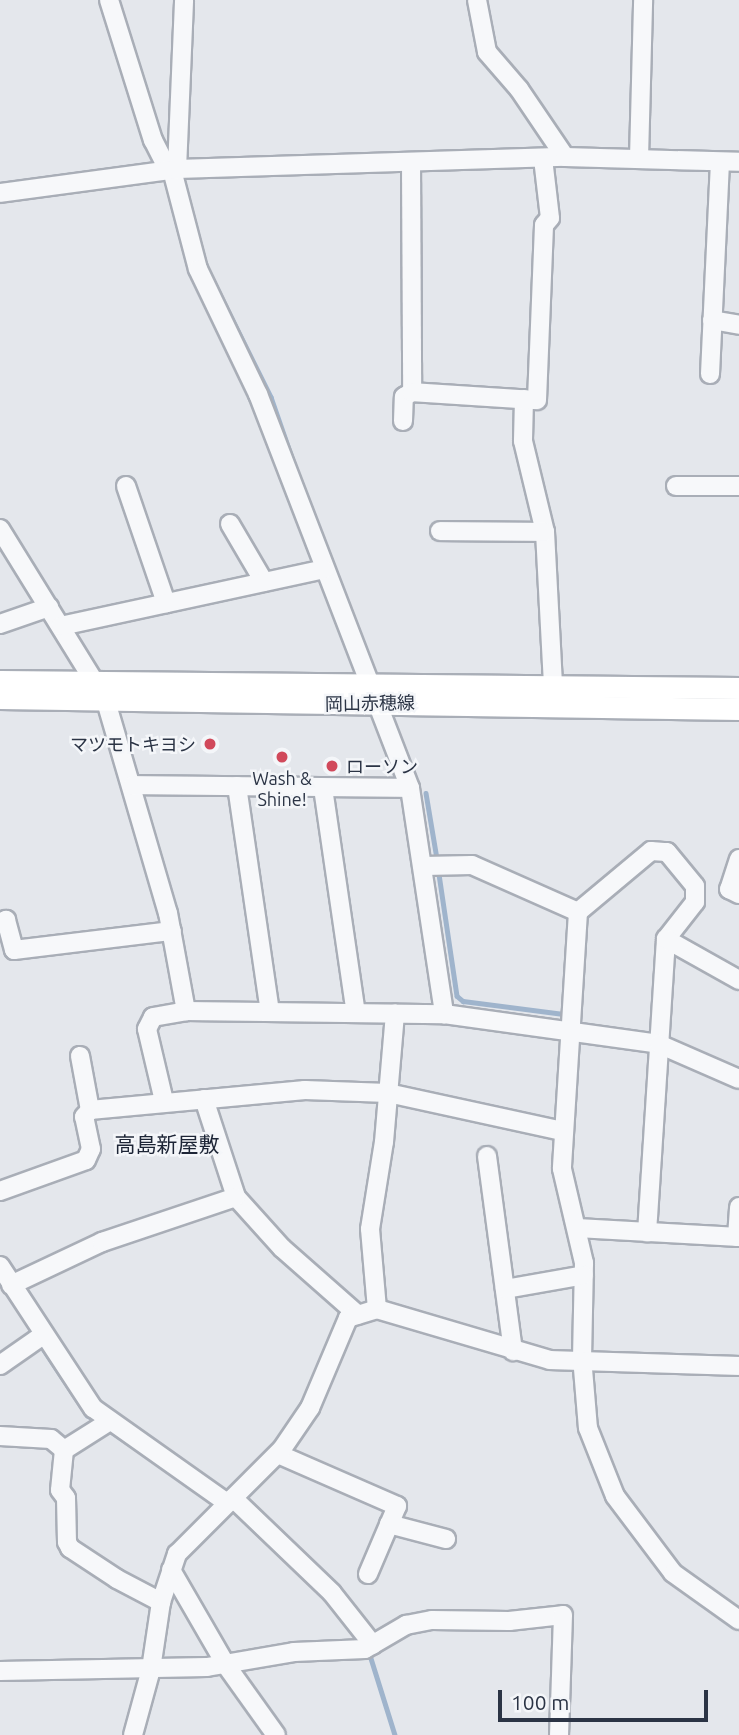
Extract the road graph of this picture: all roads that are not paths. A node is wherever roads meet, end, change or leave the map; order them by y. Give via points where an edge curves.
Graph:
1 (108, 0) edge
2 (184, 0) edge
3 (477, 0) edge
4 (643, 0) edge
5 (565, 157) junction
6 (543, 158) junction
7 (639, 158) junction
8 (720, 162) junction
9 (739, 162) edge
10 (411, 164) junction
11 (172, 170) junction
12 (0, 193) edge
13 (712, 320) junction
14 (739, 325) edge
15 (710, 374) dead end
16 (412, 393) junction
17 (524, 399) junction
18 (403, 421) dead end
19 (126, 485) dead end
20 (676, 486) dead end
21 (739, 486) edge
22 (230, 524) dead end
23 (0, 529) edge
24 (439, 531) dead end
25 (545, 532) junction
26 (6, 553) edge
27 (324, 569) junction
28 (264, 582) junction
29 (166, 603) junction
30 (49, 607) junction
31 (0, 624) edge
32 (61, 626) junction
33 (0, 681) edge
34 (553, 687) junction
35 (739, 688) edge
36 (100, 690) junction
37 (374, 694) junction
38 (0, 698) edge
39 (739, 709) edge
40 (133, 785) junction
41 (237, 786) junction
42 (323, 788) junction
43 (410, 788) junction
44 (739, 859) edge
45 (424, 866) junction
46 (739, 894) edge
47 (578, 912) junction
48 (0, 923) edge
49 (172, 931) junction
50 (666, 939) junction
51 (739, 980) edge
52 (186, 1011) junction
53 (270, 1012) junction
54 (356, 1013) junction
55 (395, 1013) junction
56 (444, 1014) junction
57 (570, 1030) junction
58 (659, 1044) junction
59 (80, 1056) dead end
60 (739, 1079) edge
61 (388, 1093) junction
62 (204, 1099) junction
63 (164, 1101) junction
64 (90, 1110) junction
65 (563, 1131) junction
66 (487, 1156) dead end
67 (0, 1191) edge
68 (236, 1197) junction
69 (739, 1207) edge
70 (577, 1228) junction
71 (647, 1232) junction
72 (738, 1237) edge
73 (0, 1266) edge
74 (584, 1275) junction
75 (11, 1285) junction
76 (505, 1289) junction
77 (377, 1309) junction
78 (358, 1315) junction
79 (39, 1338) junction
80 (513, 1350) junction
81 (584, 1364) junction
82 (0, 1365) edge
83 (739, 1366) edge
84 (105, 1424) junction
85 (0, 1436) edge
86 (64, 1450) junction
87 (278, 1454) junction
88 (226, 1504) junction
89 (389, 1524) junction
90 (446, 1539) dead end
91 (171, 1570) junction
92 (368, 1574) dead end
93 (161, 1602) junction
94 (739, 1620) edge
95 (369, 1647) junction
96 (226, 1665) junction
97 (151, 1669) junction
98 (0, 1671) edge
99 (133, 1735) edge
100 (276, 1735) edge
101 (559, 1735) edge

1 - 11 street via 153,140
2 - 11 street
3 - 5 street via 487,52 519,89
4 - 7 street
5 - 6 street
5 - 7 street
6 - 10 street
6 - 17 street via 550,218 544,225 540,391 537,400
7 - 8 street
8 - 9 street
8 - 13 street
10 - 11 street
10 - 16 street
11 - 12 street
11 - 27 street via 198,269 258,394
13 - 14 street
13 - 15 street
16 - 17 street
16 - 18 street via 404,397
17 - 25 street via 523,441
19 - 29 street
20 - 21 street
22 - 28 street
23 - 26 street
24 - 25 street
25 - 34 street
26 - 30 street
27 - 28 street
27 - 37 street
28 - 29 street
29 - 32 street
30 - 31 street
30 - 32 street
32 - 36 street
33 - 36 main road, 岡山赤穂線
34 - 35 main road, 岡山赤穂線
34 - 37 main road, 岡山赤穂線
36 - 37 main road, 岡山赤穂線
36 - 38 main road, 岡山赤穂線
36 - 40 street
37 - 39 main road, 岡山赤穂線
37 - 43 street
40 - 41 street
40 - 49 street
41 - 42 street
41 - 53 street
42 - 43 street
42 - 54 street
43 - 45 street
44 - 46 street via 729,889
45 - 47 street via 471,865
45 - 56 street
47 - 50 street via 651,851 667,852 695,886 695,902
47 - 57 street
48 - 49 street via 6,920 14,950
49 - 52 street
50 - 51 street
50 - 58 street
52 - 53 street
52 - 63 street via 153,1017 147,1029
53 - 54 street
54 - 55 street
55 - 56 street
55 - 61 street
56 - 57 street
57 - 58 street
57 - 65 street
58 - 60 street
58 - 71 street
59 - 64 street
61 - 62 street via 305,1090
61 - 65 street
61 - 77 street via 370,1229
62 - 63 street
62 - 68 street
63 - 64 street
64 - 67 street via 83,1117 91,1149 86,1160
65 - 70 street via 562,1169
66 - 76 street
68 - 75 street via 102,1242
68 - 78 street via 282,1248
69 - 72 street
70 - 71 street
70 - 74 street
71 - 72 street
73 - 75 street
74 - 76 street
74 - 81 street
75 - 79 street
76 - 80 street
77 - 78 street
77 - 80 street
78 - 87 street via 348,1318 310,1408
79 - 82 street
79 - 84 street
80 - 81 street
81 - 83 street
81 - 94 street via 587,1429 615,1496 673,1573
84 - 86 street
84 - 88 street
85 - 86 street via 51,1439
86 - 93 street via 60,1490 66,1498 70,1548
87 - 88 street
87 - 89 street via 397,1506
88 - 91 street via 184,1542
88 - 95 street via 332,1593
89 - 90 street
89 - 92 street
91 - 93 street
91 - 96 street
93 - 97 street
95 - 96 street via 294,1652
95 - 101 street via 406,1625 432,1620 509,1621 563,1615
96 - 97 street
96 - 100 street
97 - 98 street
97 - 99 street

